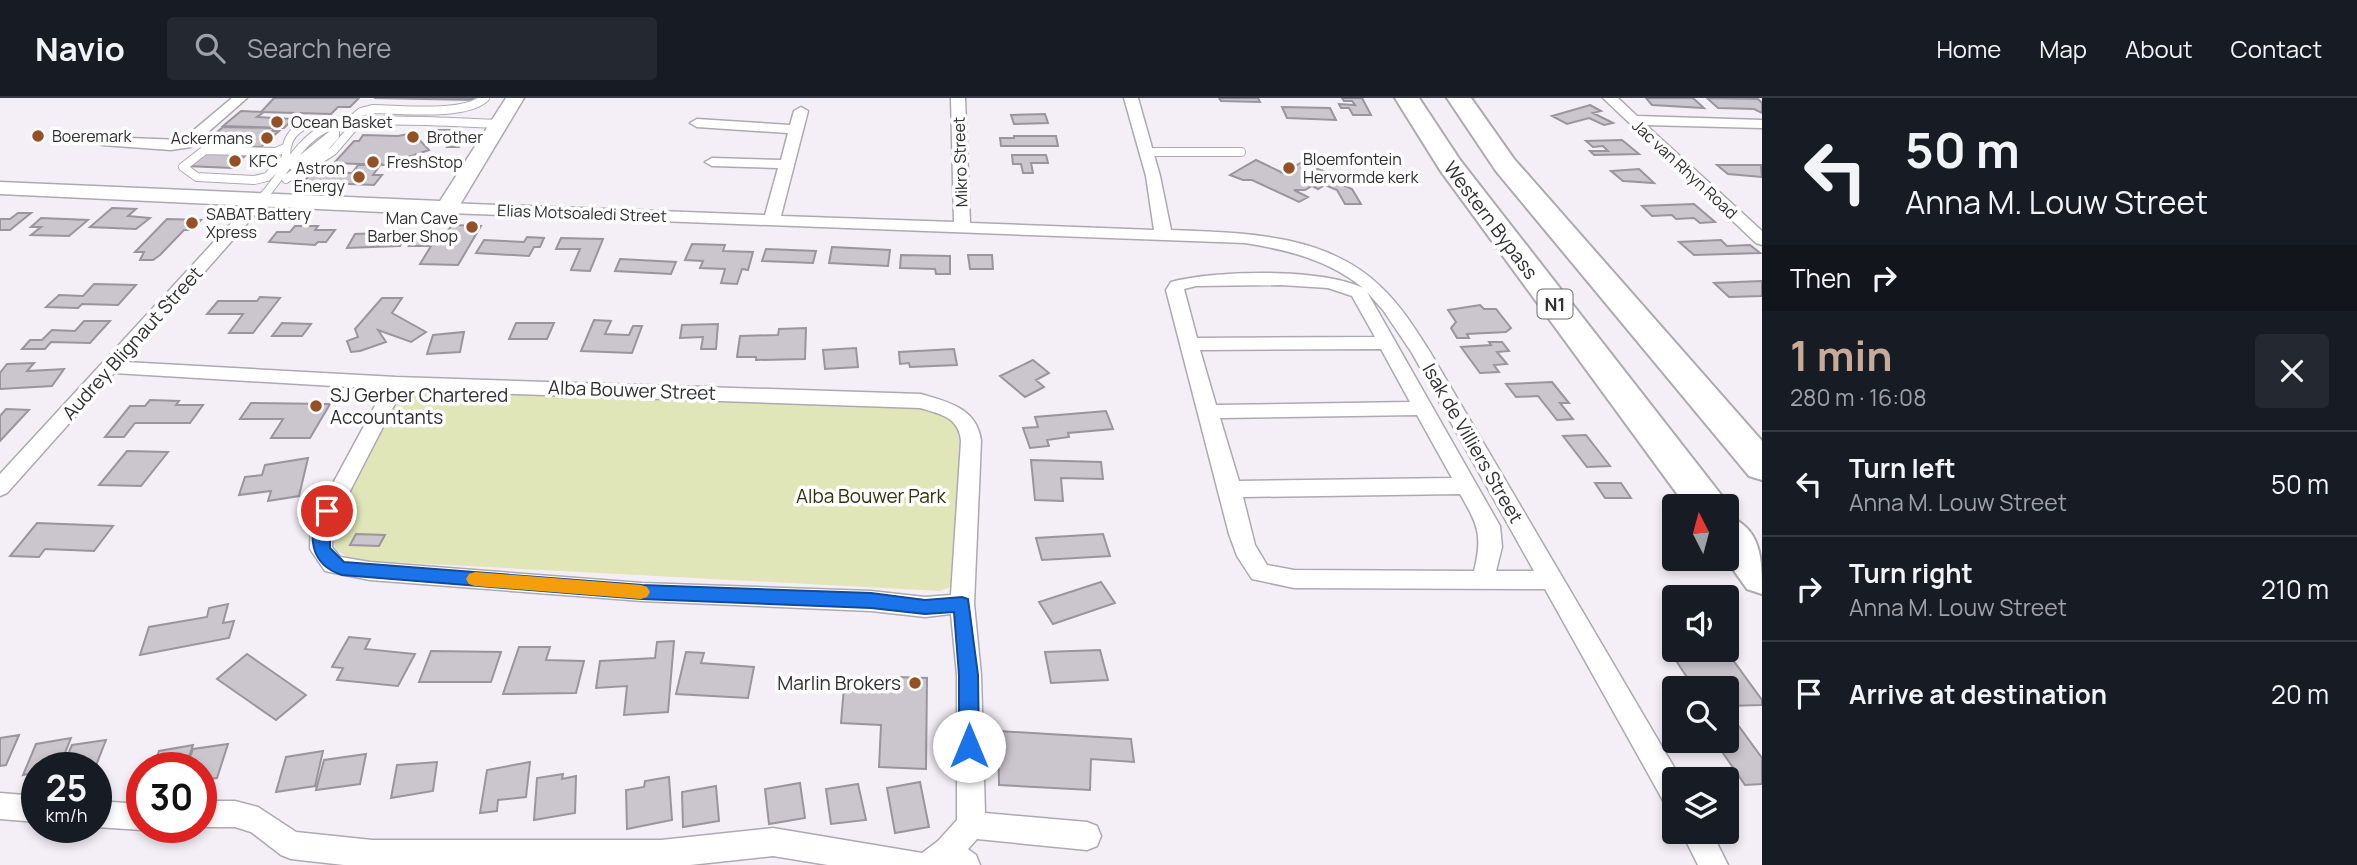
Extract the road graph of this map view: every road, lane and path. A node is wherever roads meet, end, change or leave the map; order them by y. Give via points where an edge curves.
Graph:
1 (240, 98) edge
2 (485, 98) edge
3 (514, 98) edge
4 (958, 98) edge
5 (1131, 98) edge
6 (1407, 98) edge
7 (1459, 98) edge
8 (1609, 98) edge
9 (801, 111) dead end
10 (1632, 120) junction
11 (357, 123) junction
12 (697, 123) dead end
13 (347, 124) junction
14 (497, 124) junction
15 (331, 126) junction
16 (1759, 127) edge
17 (795, 129) junction
18 (102, 141) dead end
19 (285, 148) junction
20 (1146, 152) junction
21 (1241, 152) dead end
22 (712, 162) dead end
23 (785, 164) junction
24 (287, 170) junction
25 (0, 188) edge
26 (267, 193) junction
27 (447, 208) junction
28 (772, 219) junction
29 (962, 227) junction
30 (1163, 233) junction
31 (1760, 237) edge
32 (1387, 343) junction
33 (1188, 344) junction
34 (111, 367) junction
35 (396, 383) junction
36 (1423, 408) junction
37 (1206, 412) junction
38 (1762, 466) edge
39 (1468, 486) junction
40 (0, 488) edge
41 (1231, 489) junction
42 (1699, 494) edge
43 (1740, 548) edge
44 (1762, 577) edge
45 (1483, 578) junction
46 (1551, 580) junction
47 (962, 604) junction
48 (1662, 772) edge
49 (0, 806) edge
50 (21, 807) edge
51 (217, 814) edge
52 (971, 825) junction
53 (1087, 836) dead end
54 (1702, 844) edge
55 (414, 860) edge
56 (948, 860) edge
57 (915, 865) edge
58 (1714, 865) edge

1 - 18 street via 186,144
2 - 13 lane via 476,106 461,109 361,111
3 - 14 street
4 - 29 street, Mikro Street
5 - 20 street
6 - 42 highway, Western Bypass / N1 via 1448,164
7 - 38 highway via 1505,165
8 - 10 street, Jac van Rhyn Road
9 - 17 street
10 - 16 street
10 - 31 street, Jac van Rhyn Road
11 - 13 lane
11 - 14 lane
11 - 26 lane via 325,158
12 - 17 street
13 - 15 lane
14 - 27 street
15 - 19 lane via 321,122 305,125
15 - 24 lane via 316,135
17 - 23 street
19 - 19 lane via 286,158 262,179 197,177 183,167 205,150 276,152
20 - 21 lane
20 - 30 street
22 - 23 street
23 - 28 street
24 - 26 lane
24 - 26 lane via 335,132 313,160
25 - 26 street, Elias Motsoaledi Street
26 - 27 street, Elias Motsoaledi Street
26 - 34 street, Audrey Blignaut Street
27 - 28 street, Elias Motsoaledi Street
28 - 29 street, Elias Motsoaledi Street
29 - 30 street, Elias Motsoaledi Street
30 - 46 street, Isak de Villiers Street via 1289,246 1329,260 1367,282 1420,352
32 - 33 street
32 - 33 street via 1359,293 1349,286 1196,281 1175,290
32 - 36 street
33 - 37 street
34 - 35 street, Alba Bouwer Street
34 - 40 street, Audrey Blignaut Street
35 - 47 street, Alba Bouwer Street via 921,401 949,410 966,422 971,441
35 - 47 street via 322,524 321,549 333,565 642,592 925,607
36 - 37 street
36 - 39 street
37 - 41 street
39 - 41 street
39 - 45 street via 1492,537
41 - 45 street via 1248,556 1260,573 1294,579
43 - 44 highway
45 - 46 street
46 - 48 street, Isak de Villiers Street
47 - 52 street, Alba Bouwer Street via 969,675
49 - 50 street
51 - 55 street via 258,820 292,845
52 - 53 street
52 - 56 street
54 - 58 street
55 - 57 street via 486,852 661,854 773,842

